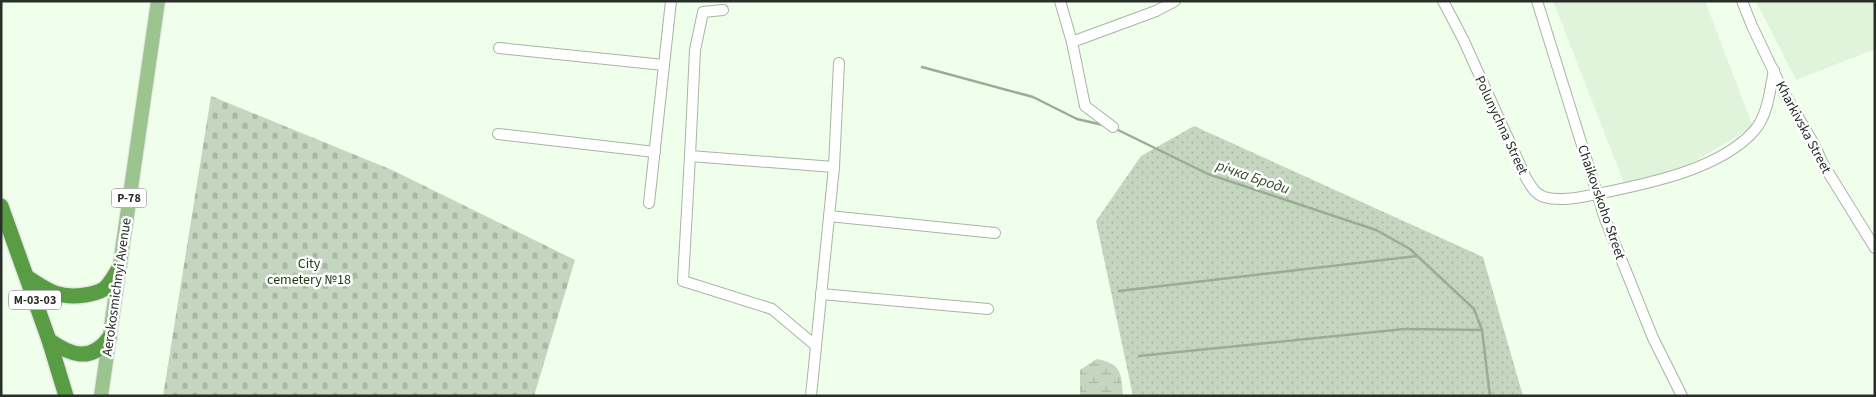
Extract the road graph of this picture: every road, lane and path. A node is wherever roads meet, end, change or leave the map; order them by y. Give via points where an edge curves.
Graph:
1 (158, 1) edge
2 (671, 1) edge
3 (1060, 1) edge
4 (1175, 1) edge
5 (1443, 1) edge
6 (1537, 1) edge
7 (1742, 1) edge
8 (722, 10) dead end
9 (1072, 42) junction
10 (499, 48) dead end
11 (839, 62) dead end
12 (664, 65) junction
13 (1774, 70) junction
14 (1113, 127) dead end
15 (498, 134) dead end
16 (655, 152) junction
17 (690, 156) junction
18 (834, 167) junction
19 (1597, 194) junction
20 (649, 202) dead end
21 (1, 206) edge
22 (829, 216) junction
23 (995, 233) dead end
24 (1875, 248) edge
25 (118, 270) junction
26 (27, 276) junction
27 (821, 294) junction
28 (988, 309) dead end
29 (109, 338) junction
30 (49, 340) junction
31 (816, 346) junction
32 (66, 396) edge
33 (101, 396) edge
34 (811, 396) edge
35 (1682, 396) edge

1 - 25 main road, Aerokosmichnyi Avenue / Р-78
2 - 12 street
3 - 9 street
4 - 9 street
5 - 19 street, Polunychna Street via 1532,187 1547,198
6 - 19 street, Chaikovskoho Street
7 - 13 street, Kharkivska Street
8 - 17 street via 703,12 696,50
9 - 14 street via 1085,106
10 - 12 street
11 - 18 street
12 - 16 street
13 - 19 street, Polunychna Street via 1761,121 1754,132 1736,146 1706,164 1664,179
13 - 24 street, Kharkivska Street via 1823,164
15 - 16 street
16 - 20 street
17 - 18 street
17 - 31 street via 683,281 772,309
18 - 22 street
19 - 35 street, Chaikovskoho Street via 1653,338
21 - 26 highway, М-03-03
22 - 23 street
22 - 27 street
25 - 26 highway via 104,288 74,296 57,295
25 - 29 main road, Aerokosmichnyi Avenue / Р-78
26 - 30 highway, М-03-03
27 - 28 street
27 - 31 street
29 - 30 highway via 100,349 86,354 72,353
29 - 33 main road, Aerokosmichnyi Avenue / Р-78
30 - 32 highway, М-03-03
31 - 34 street

